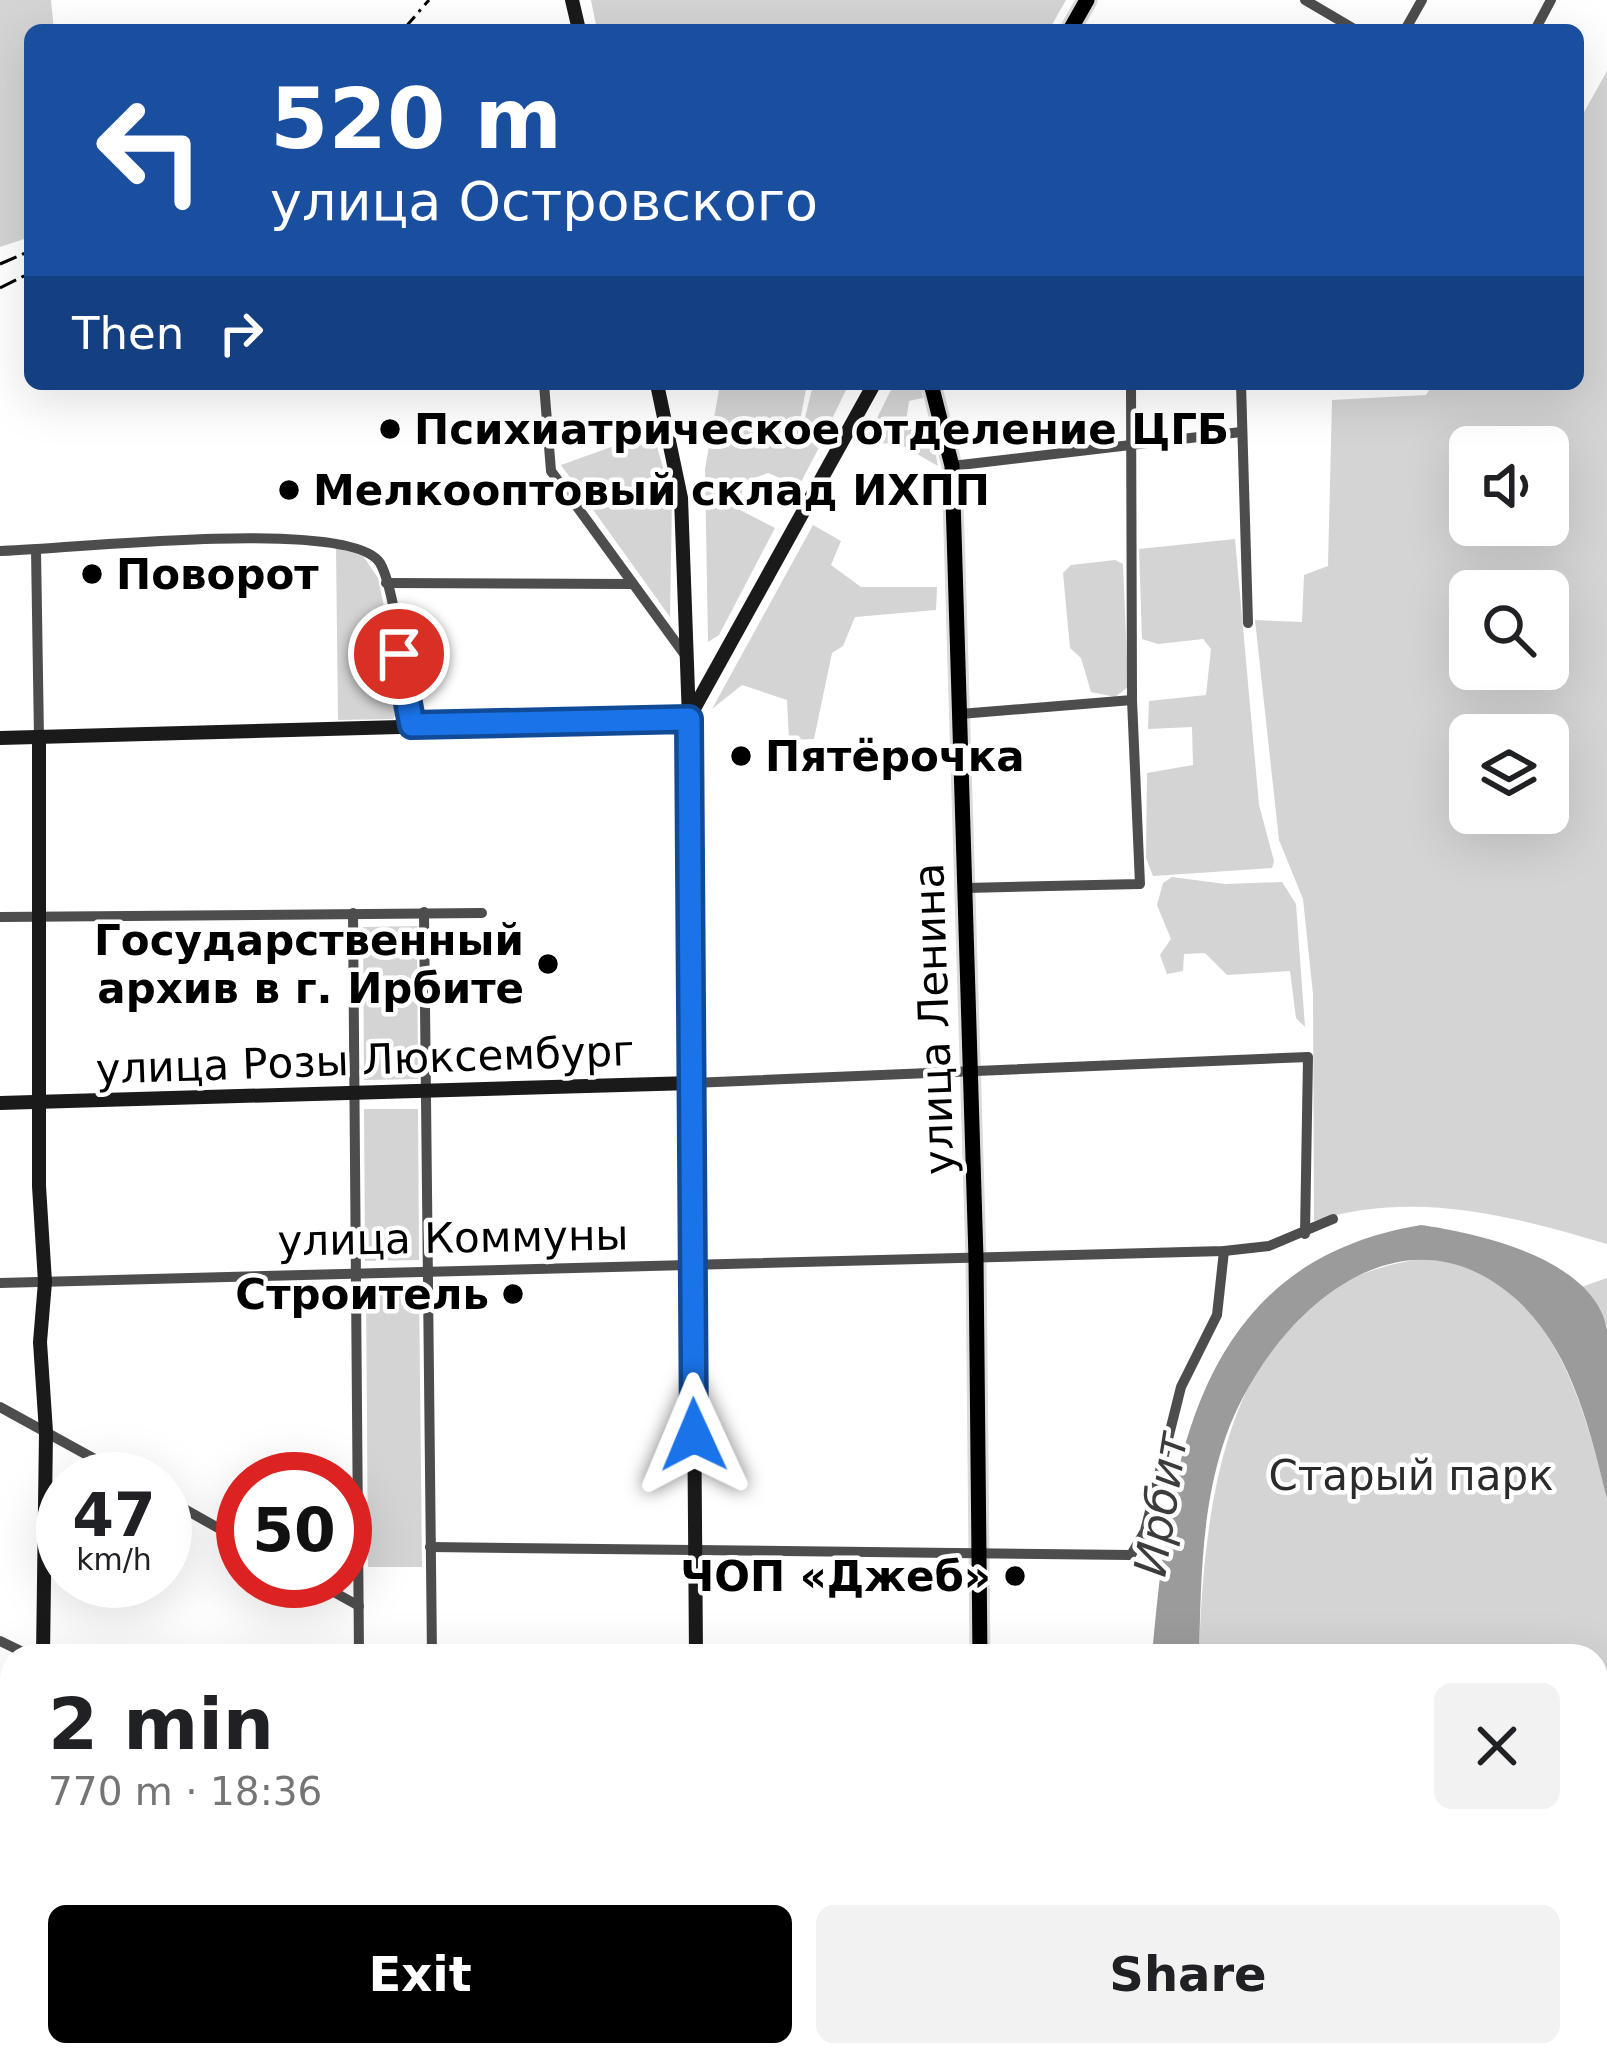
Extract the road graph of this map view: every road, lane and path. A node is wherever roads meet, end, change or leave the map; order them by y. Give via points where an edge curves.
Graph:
1 (1305, 0) edge
2 (1346, 24) edge
3 (544, 390) edge
4 (658, 390) edge
5 (871, 390) edge
6 (933, 390) edge
7 (1131, 390) edge
8 (1241, 390) edge
9 (1241, 432) junction
10 (1131, 445) junction
11 (952, 466) junction
12 (36, 550) junction
13 (0, 551) edge
14 (386, 583) junction
15 (633, 584) junction
16 (1248, 623) dead end
17 (687, 658) junction
18 (1132, 700) junction
19 (960, 714) junction
20 (689, 719) junction
21 (412, 725) junction
22 (0, 737) edge
23 (39, 738) junction
24 (966, 888) junction
25 (424, 912) junction
26 (482, 913) dead end
27 (353, 914) junction
28 (40, 916) junction
29 (0, 917) edge
30 (971, 1072) junction
31 (692, 1083) junction
32 (425, 1093) junction
33 (356, 1096) junction
34 (42, 1102) junction
35 (0, 1103) edge
36 (1333, 1219) dead end
37 (1306, 1234) junction
38 (1224, 1251) junction
39 (976, 1258) junction
40 (693, 1267) junction
41 (354, 1272) junction
42 (428, 1272) junction
43 (0, 1282) edge
44 (45, 1282) junction
45 (0, 1407) edge
46 (46, 1432) junction
47 (82, 1452) edge
48 (357, 1452) edge
49 (430, 1547) junction
50 (695, 1553) junction
51 (978, 1554) junction
52 (359, 1608) edge
53 (43, 1644) edge
54 (359, 1644) edge
55 (432, 1644) edge
56 (696, 1644) edge
57 (980, 1644) edge

1 - 2 street
3 - 15 street via 548,465
4 - 17 street via 681,498
5 - 20 street
6 - 11 main road, улица Ленина
7 - 10 street
8 - 9 street
9 - 10 street
9 - 16 street
10 - 11 street
10 - 18 street
11 - 19 main road, улица Ленина
12 - 13 street
12 - 14 street via 299,536 363,548
12 - 23 street
14 - 15 street
14 - 21 street
15 - 17 street
17 - 20 street
18 - 19 street
18 - 24 street via 1140,884
19 - 24 main road, улица Ленина
20 - 21 street
20 - 31 street
21 - 23 street
22 - 23 street
23 - 28 street
24 - 30 main road, улица Ленина
25 - 26 street
25 - 27 street
25 - 32 street
27 - 28 street
27 - 33 street
28 - 29 street
28 - 34 street
30 - 31 street, улица Розы Люксембург
30 - 37 street, улица Розы Люксембург via 1308,1057
30 - 39 main road, улица Ленина
31 - 32 street, улица Розы Люксембург
31 - 40 street
32 - 33 street, улица Розы Люксембург
32 - 42 street
33 - 34 street, улица Розы Люксембург
33 - 41 street
34 - 35 street, улица Розы Люксембург
34 - 44 street
36 - 37 street, улица Коммуны
37 - 38 street, улица Коммуны
38 - 39 street, улица Коммуны
38 - 51 street via 1217,1315 1181,1387 1145,1531 1131,1555
39 - 40 street, улица Коммуны
39 - 51 main road, улица Ленина
40 - 42 street, улица Коммуны
40 - 50 street
41 - 42 street, улица Коммуны
41 - 44 street, улица Коммуны
41 - 48 street
42 - 49 street
43 - 44 street, улица Коммуны
44 - 46 street
45 - 46 street
46 - 47 street
46 - 53 street
49 - 50 street
49 - 55 street
50 - 51 street
50 - 56 street
51 - 57 main road, улица Ленина
52 - 54 street

